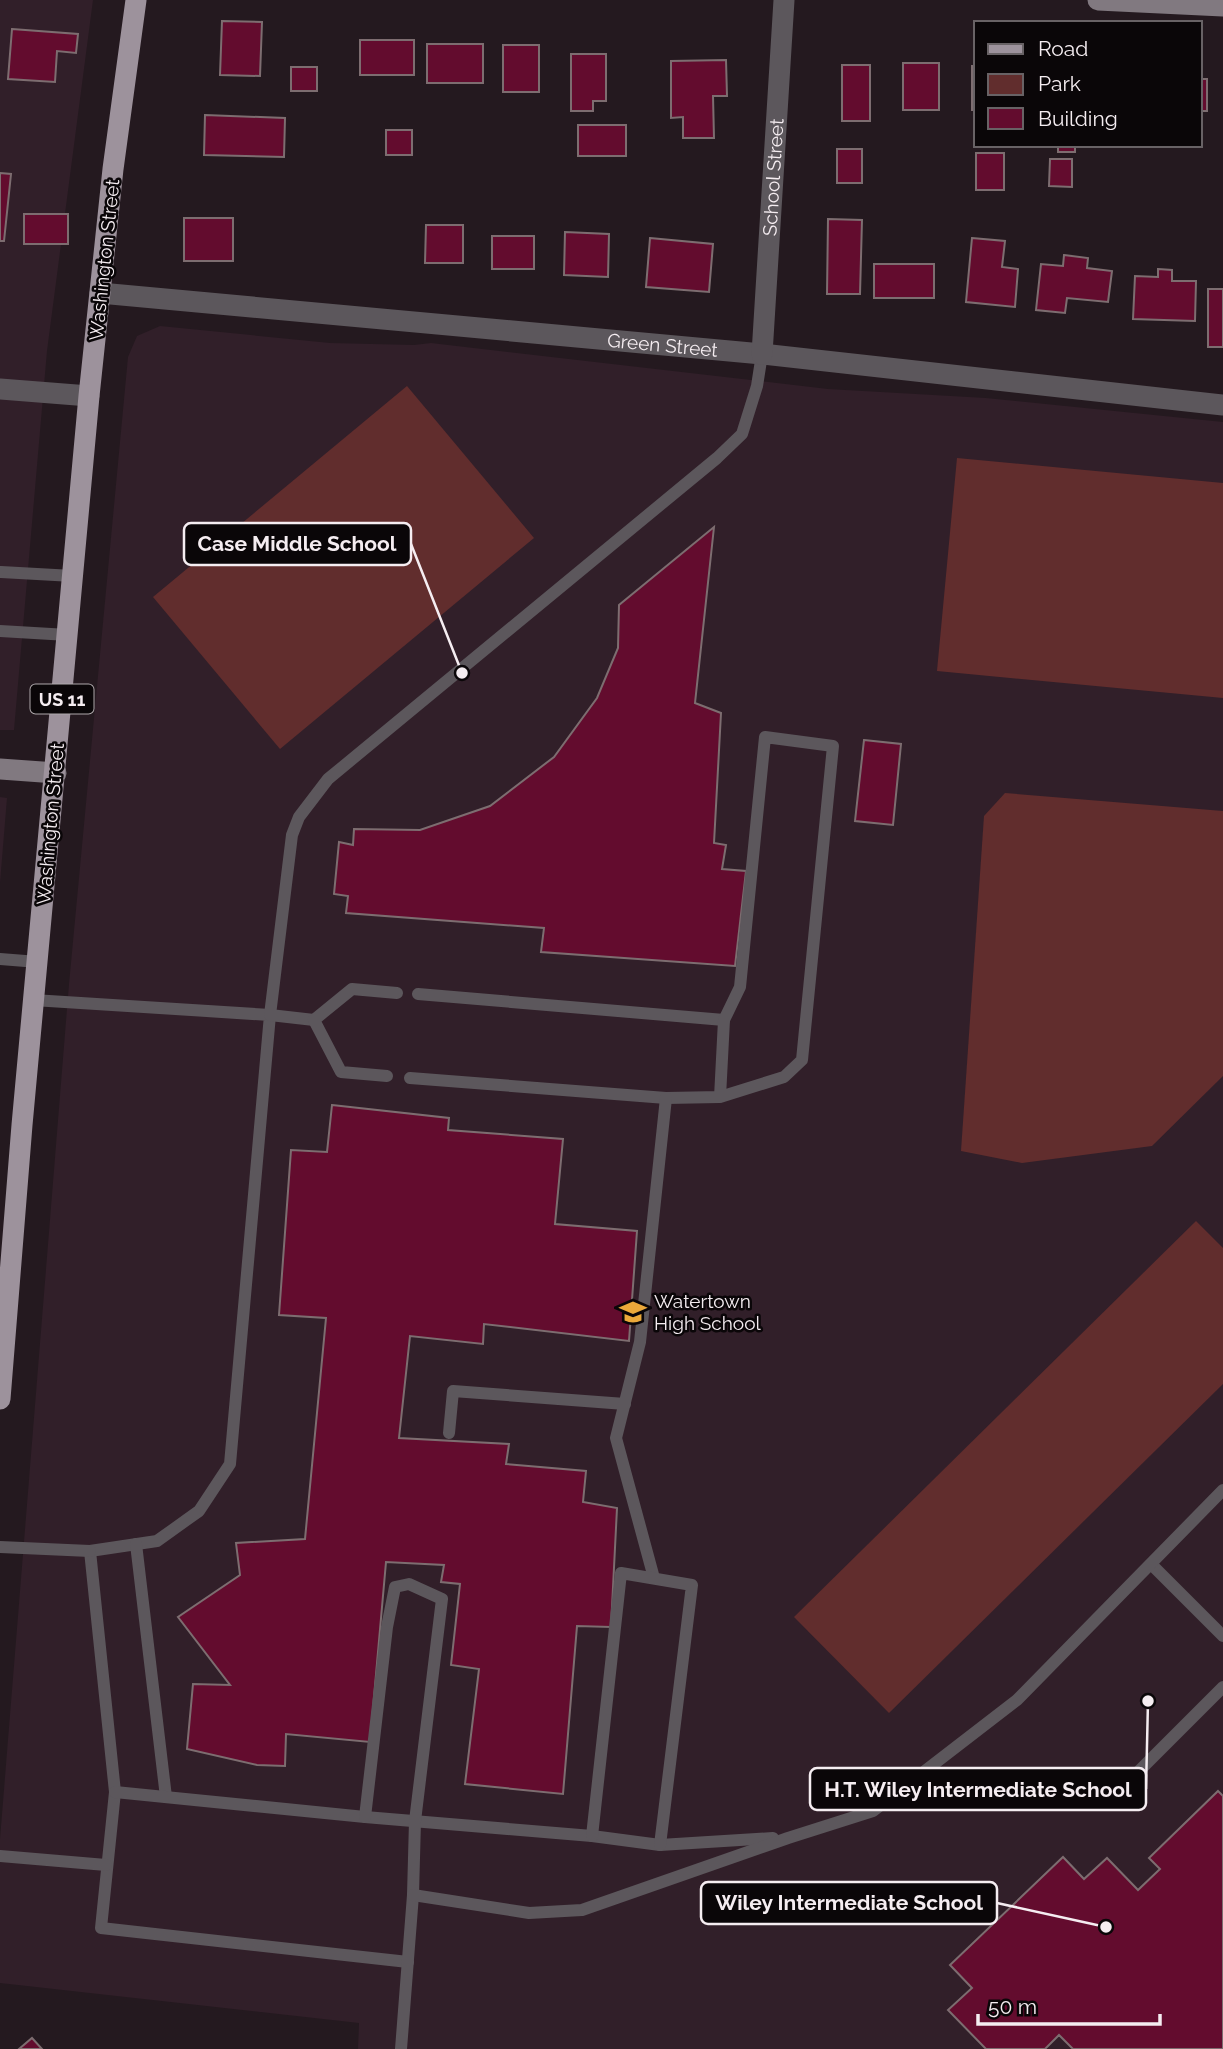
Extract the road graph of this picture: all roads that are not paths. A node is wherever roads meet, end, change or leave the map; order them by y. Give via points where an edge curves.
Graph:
1 (136, 0) edge
2 (784, 0) edge
3 (1098, 0) edge
4 (1223, 6) edge
5 (100, 293) junction
6 (762, 354) junction
7 (0, 389) edge
8 (89, 396) junction
9 (1223, 405) edge
10 (0, 559) edge
11 (1, 572) edge
12 (73, 576) junction
13 (0, 581) edge
14 (0, 631) edge
15 (68, 635) junction
16 (0, 769) edge
17 (56, 773) junction
18 (0, 959) edge
19 (38, 962) junction
20 (397, 993) dead end
21 (418, 995) dead end
22 (33, 1000) junction
23 (270, 1015) junction
24 (314, 1020) junction
25 (724, 1020) junction
26 (387, 1076) dead end
27 (410, 1077) dead end
28 (720, 1097) junction
29 (666, 1098) junction
30 (0, 1399) edge
31 (625, 1404) junction
32 (449, 1433) dead end
33 (1223, 1490) edge
34 (136, 1544) junction
35 (0, 1547) edge
36 (90, 1551) junction
37 (1152, 1565) junction
38 (654, 1578) junction
39 (1223, 1636) edge
40 (1223, 1687) edge
41 (1121, 1789) dead end
42 (115, 1792) junction
43 (166, 1797) junction
44 (365, 1817) junction
45 (415, 1821) junction
46 (592, 1836) junction
47 (788, 1838) junction
48 (660, 1845) junction
49 (0, 1856) edge
50 (106, 1865) junction
51 (412, 1895) junction
52 (408, 1962) junction
53 (401, 2049) edge

1 - 5 main road, Washington Street / US 11
2 - 6 street, School Street
3 - 4 street
5 - 6 street, Green Street
5 - 8 main road, Washington Street / US 11
6 - 9 street, Green Street
6 - 23 lane via 742,434 328,779 299,817 292,835
7 - 8 street
8 - 12 main road, Washington Street / US 11
10 - 11 lane
11 - 12 lane
11 - 13 lane
12 - 15 main road, Washington Street / US 11
14 - 15 lane
15 - 17 main road, Washington Street / US 11
16 - 17 street
17 - 19 main road, Washington Street / US 11
18 - 19 lane
19 - 22 main road, Washington Street / US 11
20 - 24 lane via 352,989
21 - 25 lane
22 - 23 lane
22 - 30 main road, Washington Street / US 11
23 - 24 lane
23 - 34 lane via 230,1464 199,1511 157,1541
24 - 26 lane via 341,1072
25 - 28 lane
25 - 28 lane via 740,987 765,737 833,746 802,1060 784,1077
27 - 29 lane
28 - 29 lane
29 - 31 lane via 640,1342
31 - 32 lane via 453,1391
31 - 38 lane via 616,1438
33 - 37 lane
34 - 36 lane
34 - 43 lane
35 - 36 lane
36 - 42 lane
37 - 39 lane
37 - 47 lane via 1017,1700 873,1811
38 - 46 lane via 621,1573
38 - 48 lane via 692,1585
40 - 41 lane
42 - 43 lane
42 - 50 lane
43 - 44 lane
44 - 45 lane
44 - 45 lane via 387,1628 395,1587 409,1584 442,1599
45 - 46 lane
45 - 51 lane
46 - 48 lane
47 - 48 lane
47 - 51 lane via 582,1910 529,1913
49 - 50 lane
50 - 52 lane via 101,1928
51 - 52 lane
52 - 53 lane

